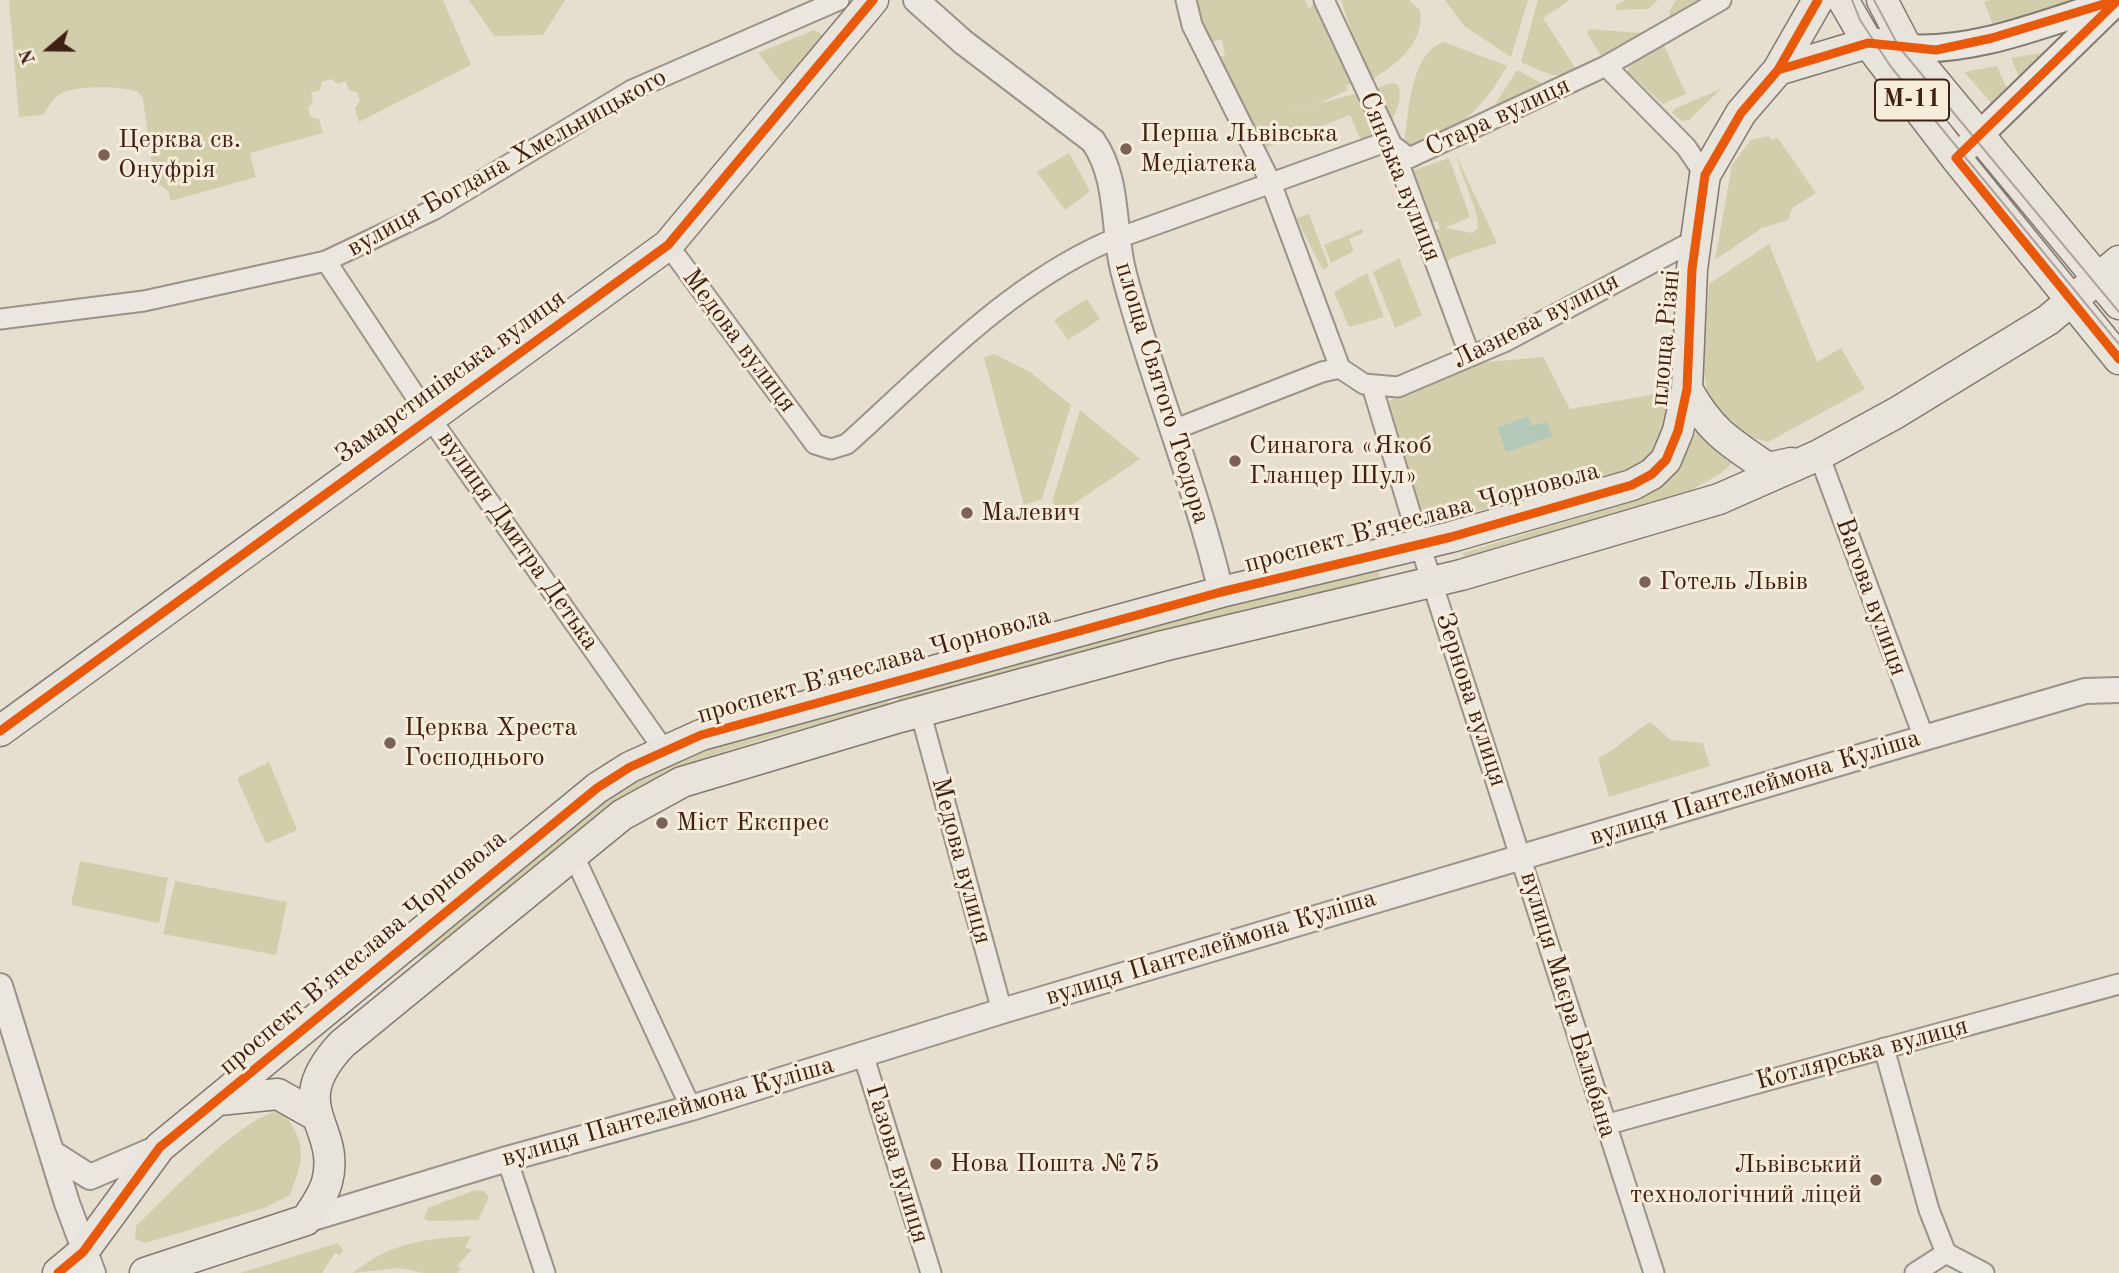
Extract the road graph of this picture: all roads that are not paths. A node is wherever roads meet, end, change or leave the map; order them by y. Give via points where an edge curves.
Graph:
1 (839, 0) edge
2 (873, 0) edge
3 (916, 0) edge
4 (1186, 0) edge
5 (1324, 0) edge
6 (1721, 0) edge
7 (1818, 0) edge
8 (1843, 0) edge
9 (1882, 0) edge
10 (2118, 0) edge
11 (814, 11) junction
12 (843, 38) junction
13 (1868, 43) junction
14 (1907, 48) junction
15 (1606, 66) junction
16 (1778, 70) junction
17 (1979, 135) junction
18 (1392, 145) junction
19 (1956, 158) junction
20 (1705, 175) junction
21 (1271, 183) junction
22 (1117, 239) junction
23 (1695, 240) junction
24 (668, 245) junction
25 (326, 261) junction
26 (2109, 270) edge
27 (2071, 301) junction
28 (2119, 303) edge
29 (0, 319) edge
30 (1470, 356) junction
31 (2119, 359) edge
32 (1340, 368) junction
33 (1373, 386) junction
34 (1687, 388) junction
35 (430, 417) junction
36 (1173, 430) junction
37 (847, 444) joint
38 (1819, 455) junction
39 (1632, 485) joint
40 (1420, 545) junction
41 (1432, 581) junction
42 (1221, 592) junction
43 (2119, 690) edge
44 (920, 711) junction
45 (0, 731) edge
46 (1924, 737) junction
47 (664, 750) junction
48 (573, 854) junction
49 (1521, 856) junction
50 (2119, 984) edge
51 (0, 986) edge
52 (1002, 1011) junction
53 (1884, 1048) junction
54 (863, 1054) junction
55 (219, 1100) junction
56 (691, 1108) junction
57 (315, 1115) junction
58 (1605, 1125) junction
59 (160, 1147) junction
60 (54, 1154) junction
61 (507, 1158) junction
62 (306, 1220) junction
63 (1947, 1252) junction
64 (88, 1262) edge
65 (58, 1273) edge
66 (145, 1273) edge
67 (545, 1273) edge
68 (931, 1273) edge
69 (1654, 1273) edge
70 (1915, 1273) edge
71 (1984, 1273) edge

1 - 11 street, вулиця Богдана Хмельницького
2 - 12 main road, Замарстинівська вулиця
3 - 22 street via 963,42 1093,141 1111,175
4 - 21 street via 1192,25
5 - 18 street, Сянська вулиця
6 - 15 street, Стара вулиця
7 - 16 main road
8 - 13 main road, М-11
9 - 14 main road, М-11
10 - 14 main road via 1992,38 1936,50
10 - 17 main road
11 - 12 street via 829,12 841,25
11 - 25 street, вулиця Богдана Хмельницького via 632,90 435,209
12 - 24 main road, Замарстинівська вулиця
13 - 14 main road
13 - 16 main road
13 - 19 main road, М-11
14 - 17 main road, М-11
15 - 18 street, Стара вулиця via 1409,158
15 - 20 street via 1686,147
16 - 20 main road via 1741,113
17 - 19 main road
17 - 26 main road, М-11
18 - 21 street via 1380,144
18 - 30 street, Сянська вулиця
19 - 27 main road, М-11
20 - 23 main road, площа Різні
21 - 22 street
21 - 32 street
22 - 36 street, площа Святого Теодора
22 - 37 street, площа Святого Теодора via 1067,260 1010,300
23 - 30 street, Лазнева вулиця
23 - 34 main road, площа Різні
24 - 35 main road, Замарстинівська вулиця
24 - 37 street, Медова вулиця via 815,444 831,449
25 - 29 street, вулиця Богдана Хмельницького via 144,301
25 - 35 street, вулиця Дмитра Детька
26 - 27 main road
26 - 28 main road, М-11
27 - 31 main road, М-11
27 - 38 main road via 2048,320
30 - 33 street, Лазнева вулиця via 1398,387
32 - 33 street
32 - 36 street
33 - 40 street, Зернова вулиця
34 - 38 main road, площа Різні via 1703,419 1768,468
34 - 39 main road, площа Різні via 1666,460 1653,474
35 - 45 main road, Замарстинівська вулиця
35 - 47 street, вулиця Дмитра Детька
36 - 42 street, площа Святого Теодора
38 - 41 main road via 1719,499
38 - 46 street, Вагова вулиця
39 - 40 main road, проспект Вʼячеслава Чорновола
40 - 41 street, Зернова вулиця
40 - 42 main road, проспект Вʼячеслава Чорновола
41 - 44 main road
41 - 49 street, Зернова вулиця
42 - 47 main road, проспект Вʼячеслава Чорновола via 701,735
43 - 46 street, вулиця Пантелеймона Куліша via 2085,691
44 - 48 main road via 682,782 622,815
44 - 52 street, Медова вулиця
46 - 49 street, вулиця Пантелеймона Куліша
47 - 55 main road, проспект Вʼячеслава Чорновола via 619,774 548,826
48 - 56 street
48 - 57 main road via 342,1044 326,1061 316,1086
49 - 52 street, вулиця Пантелеймона Куліша
49 - 58 street, вулиця Маєра Балабана
50 - 53 street, Котлярська вулиця
51 - 60 street
52 - 54 street, вулиця Пантелеймона Куліша
53 - 58 street, Котлярська вулиця
53 - 63 street via 1929,1210
54 - 56 street, вулиця Пантелеймона Куліша
54 - 68 street, Газова вулиця
55 - 57 main road via 278,1094
55 - 59 main road, проспект Вʼячеслава Чорновола
56 - 61 street, вулиця Пантелеймона Куліша
57 - 62 main road via 327,1146 328,1180
58 - 69 street, вулиця Маєра Балабана
59 - 60 street, проспект Вʼячеслава Чорновола via 90,1177
59 - 64 main road, проспект Вʼячеслава Чорновола
60 - 64 street
61 - 62 street, вулиця Пантелеймона Куліша
61 - 67 street
62 - 66 main road
63 - 70 street
63 - 71 street
64 - 65 main road, проспект Вʼячеслава Чорновола

